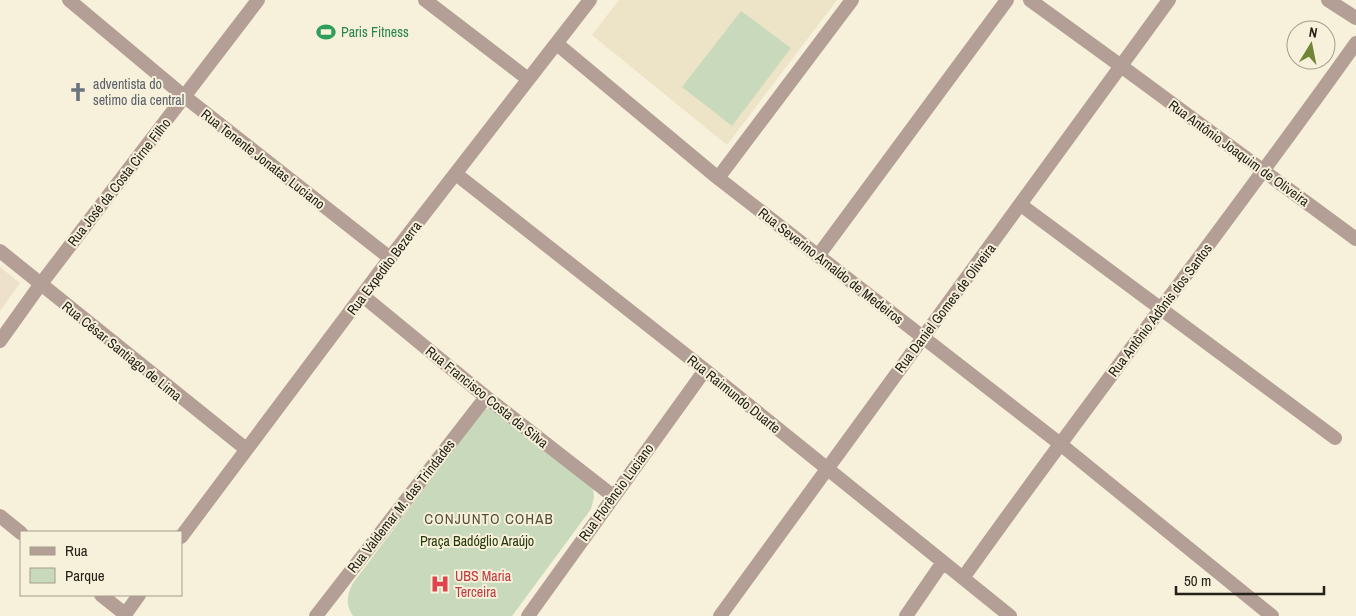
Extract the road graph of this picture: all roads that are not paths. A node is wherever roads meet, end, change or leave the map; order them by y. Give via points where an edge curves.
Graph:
1 (69, 0) edge
2 (258, 0) edge
3 (425, 0) edge
4 (590, 0) edge
5 (852, 0) edge
6 (1007, 0) edge
7 (1030, 0) edge
8 (1169, 0) edge
9 (1328, 0) edge
10 (1356, 18) edge
11 (1356, 43) edge
12 (557, 44) junction
13 (1121, 66) junction
14 (528, 79) junction
15 (185, 98) junction
16 (1265, 172) junction
17 (456, 174) junction
18 (718, 178) junction
19 (1021, 205) junction
20 (1356, 239) edge
21 (0, 251) edge
22 (818, 256) junction
23 (390, 258) junction
24 (40, 285) junction
25 (363, 296) junction
26 (1161, 309) junction
27 (922, 338) junction
28 (0, 341) edge
29 (705, 370) junction
30 (486, 397) junction
31 (1336, 438) dead end
32 (1059, 443) junction
33 (246, 449) junction
34 (826, 468) junction
35 (613, 496) junction
36 (0, 516) edge
37 (20, 532) edge
38 (182, 536) edge
39 (943, 562) junction
40 (963, 578) junction
41 (102, 596) edge
42 (138, 596) edge
43 (321, 614) edge
44 (124, 615) edge
45 (528, 616) edge
46 (720, 616) edge
47 (906, 616) edge
48 (1010, 616) edge
49 (1272, 616) edge

1 - 15 street, Rua Tenente Jonatas Luciano
2 - 15 street, Rua José da Costa Cirne Filho
3 - 14 street
4 - 12 street, Rua Expedito Bezerra
5 - 18 street
6 - 22 street
7 - 13 street, Rua Antônio Joaquim de Oliveira
8 - 13 street, Rua Daniel Gomes de Oliveira
9 - 10 street
11 - 16 street, Rua Antônio Adônis dos Santos
12 - 14 street, Rua Expedito Bezerra
12 - 18 street, Rua Severino Arnaldo de Medeiros
13 - 16 street, Rua Antônio Joaquim de Oliveira
13 - 19 street, Rua Daniel Gomes de Oliveira
14 - 17 street, Rua Expedito Bezerra
15 - 23 street, Rua Tenente Jonatas Luciano
15 - 24 street, Rua José da Costa Cirne Filho
16 - 20 street, Rua Antônio Joaquim de Oliveira
16 - 26 street, Rua Antônio Adônis dos Santos
17 - 23 street, Rua Expedito Bezerra
17 - 29 street, Rua Raimundo Duarte
18 - 22 street, Rua Severino Arnaldo de Medeiros
19 - 26 street
19 - 27 street, Rua Daniel Gomes de Oliveira
21 - 24 street, Rua César Santiago de Lima
22 - 27 street, Rua Severino Arnaldo de Medeiros
23 - 25 street, Rua Expedito Bezerra
24 - 28 street, Rua José da Costa Cirne Filho
24 - 33 street, Rua César Santiago de Lima
25 - 30 street, Rua Francisco Costa da Silva
25 - 33 street, Rua Expedito Bezerra
26 - 31 street
26 - 32 street, Rua Antônio Adônis dos Santos
27 - 32 street, Rua Severino Arnaldo de Medeiros
27 - 34 street, Rua Daniel Gomes de Oliveira
29 - 34 street, Rua Raimundo Duarte
29 - 35 street, Rua Florêncio Luciano
30 - 35 street, Rua Francisco Costa da Silva
30 - 43 street, Rua Valdemar M. das Trindades
32 - 40 street, Rua Antônio Adônis dos Santos
32 - 49 street, Rua Severino Arnaldo de Medeiros
33 - 38 street, Rua Expedito Bezerra
34 - 39 street, Rua Raimundo Duarte
34 - 46 street, Rua Daniel Gomes de Oliveira
35 - 45 street, Rua Florêncio Luciano
36 - 37 street
39 - 40 street, Rua Raimundo Duarte
39 - 47 street
40 - 48 street, Rua Raimundo Duarte
41 - 44 street
42 - 44 street

